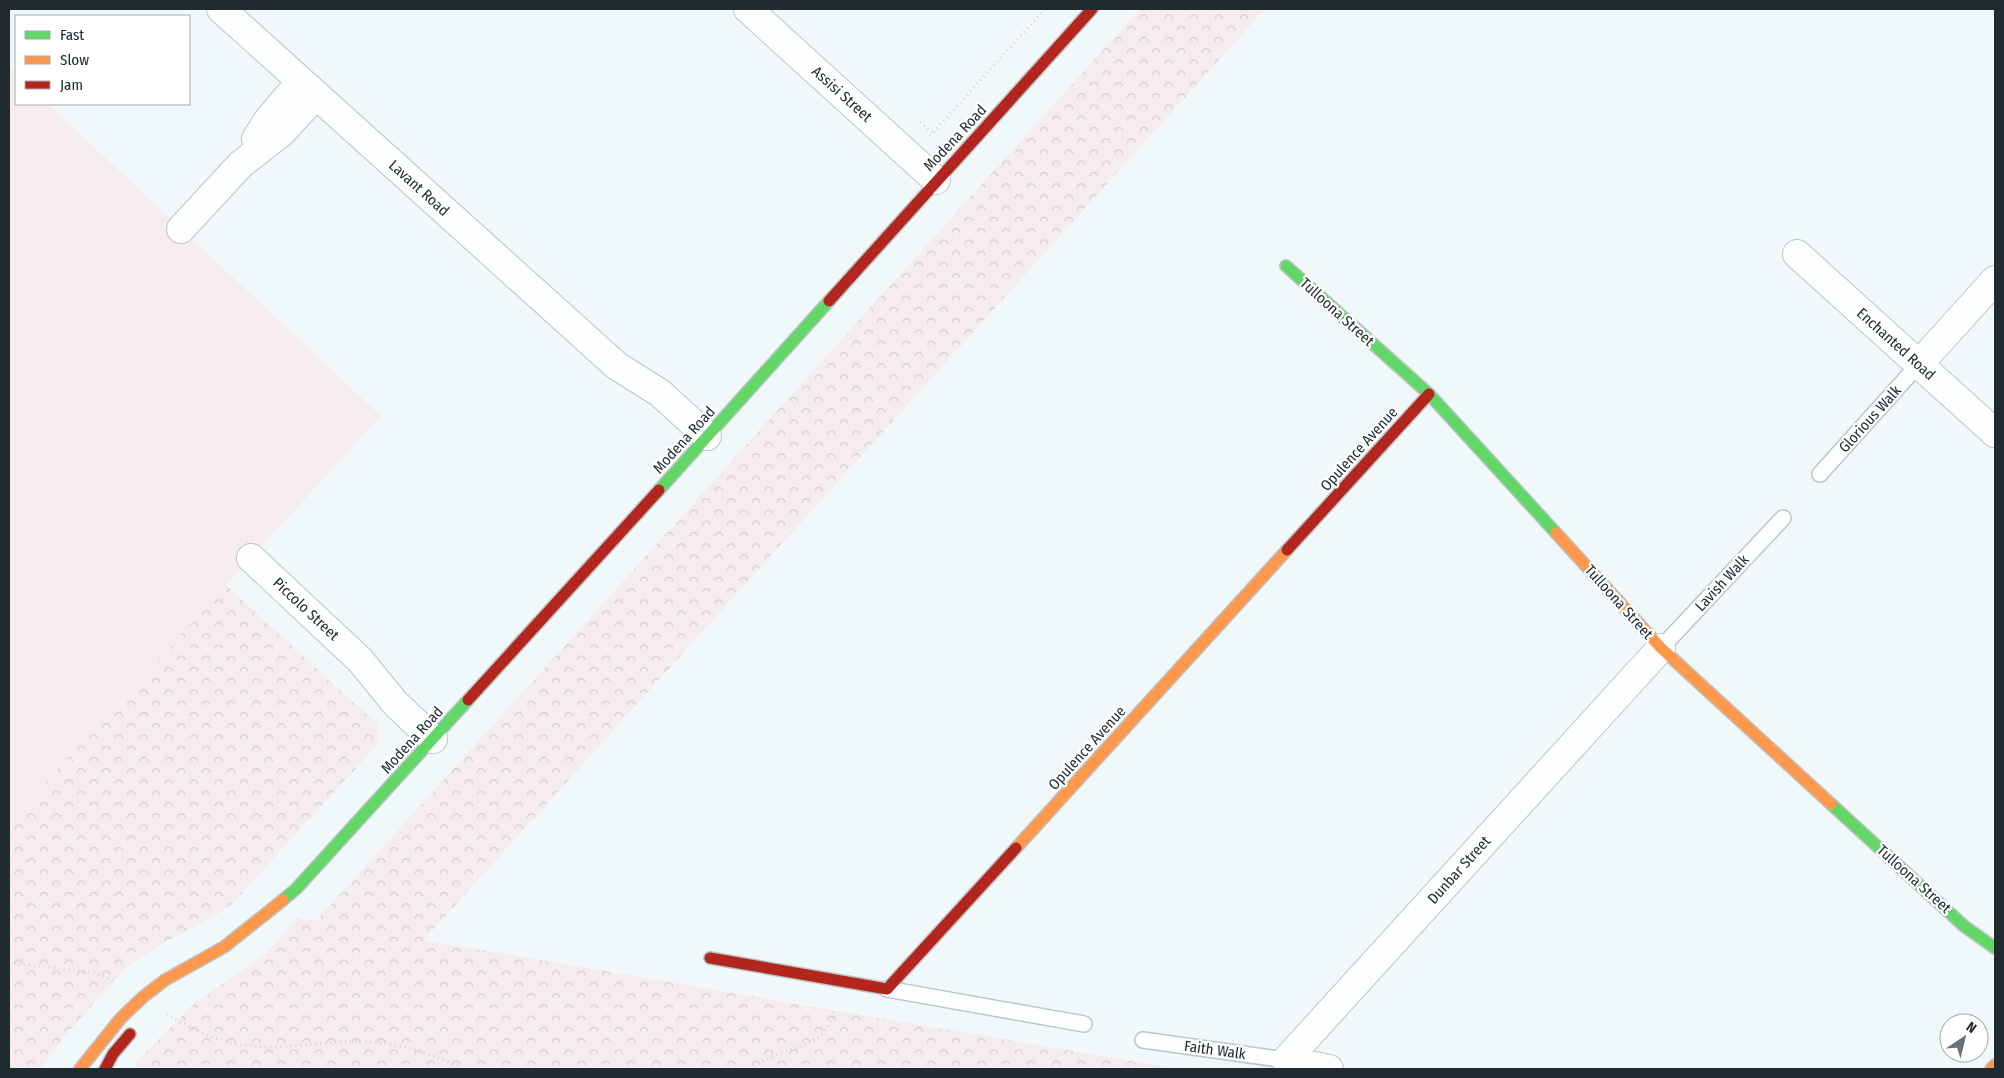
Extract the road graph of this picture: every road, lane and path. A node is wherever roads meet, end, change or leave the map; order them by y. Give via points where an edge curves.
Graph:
1 (221, 9) edge
2 (748, 9) edge
3 (1045, 9) edge
4 (1092, 9) edge
5 (308, 88) junction
6 (911, 157) junction
7 (936, 180) junction
8 (181, 229) dead end
9 (1797, 254) dead end
10 (1286, 266) dead end
11 (1995, 280) edge
12 (1919, 364) junction
13 (1430, 394) junction
14 (1995, 433) edge
15 (701, 443) junction
16 (1820, 474) dead end
17 (1783, 518) dead end
18 (251, 558) dead end
19 (1661, 648) junction
20 (439, 732) junction
21 (296, 889) junction
22 (279, 917) dead end
23 (1964, 926) junction
24 (1995, 948) edge
25 (710, 958) dead end
26 (1995, 962) edge
27 (9, 963) edge
28 (839, 981) junction
29 (887, 989) junction
30 (143, 998) junction
31 (1084, 1024) dead end
32 (138, 1025) dead end
33 (1143, 1040) dead end
34 (1286, 1060) junction
35 (1995, 1065) edge
36 (80, 1069) edge
37 (105, 1069) edge
38 (463, 1069) edge
39 (750, 1069) edge
40 (1330, 1069) edge
41 (1991, 1069) edge

1 - 5 street, Lavant Road
2 - 6 street, Assisi Street
3 - 6 path
4 - 7 street, Modena Road
5 - 8 street via 281,133 241,164
5 - 15 street, Lavant Road via 617,366 648,406
6 - 7 street, Assisi Street
7 - 15 street, Modena Road
9 - 12 street, Enchanted Road
10 - 13 street, Tulloona Street
11 - 12 street
12 - 14 street, Enchanted Road
12 - 16 lane, Glorious Walk
13 - 19 street, Tulloona Street
13 - 29 street, Opulence Avenue
15 - 20 street, Modena Road
17 - 19 lane, Lavish Walk
18 - 20 street, Piccolo Street via 360,660 395,703
19 - 23 street, Tulloona Street
19 - 34 street, Dunbar Street
20 - 21 street, Modena Road
21 - 22 street, Modena Road
21 - 30 street, Modena Road via 224,947 165,980
23 - 24 street, Tulloona Street
23 - 26 street, Tulloona Street
25 - 28 street
27 - 30 path via 92,972
28 - 29 street
28 - 39 path via 834,1014 817,1039 772,1055
29 - 31 lane
30 - 36 street, Modena Road via 121,1018
30 - 38 path via 198,1030 246,1045 368,1042 408,1048
32 - 37 street via 118,1047
33 - 34 lane, Faith Walk
34 - 40 street
35 - 41 street

